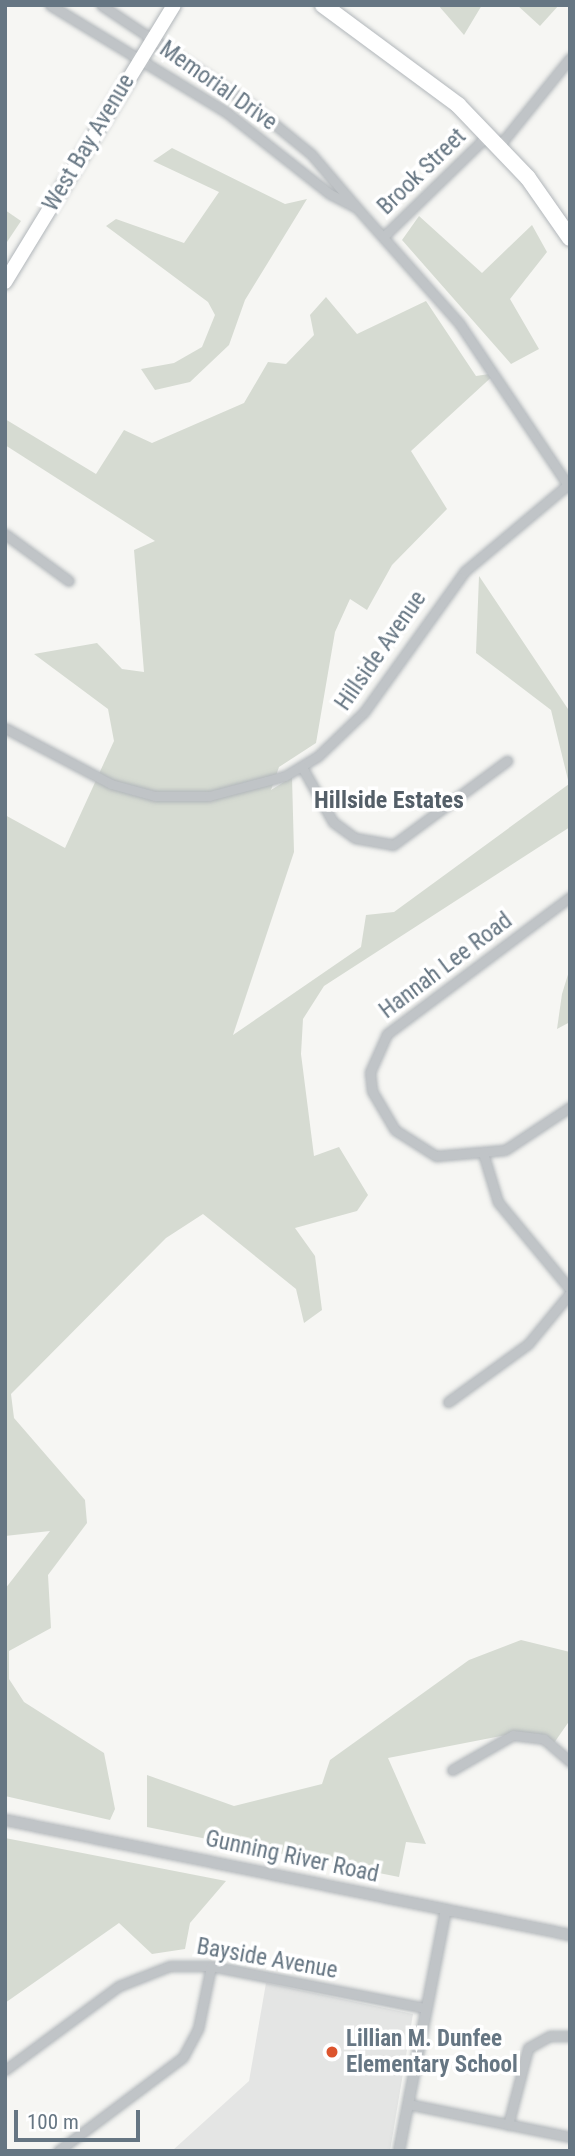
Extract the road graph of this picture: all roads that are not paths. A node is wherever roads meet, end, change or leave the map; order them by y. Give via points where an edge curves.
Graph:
1 (50, 5) edge
2 (101, 5) edge
3 (174, 5) edge
4 (323, 5) edge
5 (153, 37) junction
6 (141, 55) junction
7 (570, 58) edge
8 (494, 140) junction
9 (328, 170) junction
10 (317, 184) junction
11 (357, 208) junction
12 (383, 237) junction
13 (570, 238) edge
14 (5, 282) edge
15 (569, 485) edge
16 (5, 534) edge
17 (69, 581) dead end
18 (5, 728) edge
19 (507, 761) dead end
20 (302, 767) junction
21 (570, 897) edge
22 (570, 1107) edge
23 (483, 1153) junction
24 (570, 1291) edge
25 (448, 1402) dead end
26 (570, 1762) edge
27 (452, 1770) dead end
28 (5, 1820) edge
29 (446, 1910) junction
30 (570, 1935) edge
31 (211, 1966) junction
32 (426, 2008) junction
33 (570, 2036) edge
34 (5, 2070) edge
35 (408, 2104) junction
36 (508, 2124) junction
37 (570, 2137) edge
38 (58, 2151) edge
39 (399, 2151) edge

1 - 6 street, Memorial Drive
2 - 5 street, Memorial Drive
3 - 5 main road, West Bay Avenue
4 - 8 highway via 427,77
5 - 6 main road, West Bay Avenue
5 - 9 street, Memorial Drive via 251,105
6 - 10 street, Memorial Drive via 226,111
6 - 14 main road, West Bay Avenue
7 - 8 street, Brook Street
8 - 12 street, Brook Street
8 - 13 highway
9 - 10 street
9 - 11 street, Memorial Drive
10 - 11 street, Memorial Drive
11 - 12 street, Memorial Drive
12 - 15 street, Memorial Drive via 459,323
15 - 20 street, Hillside Avenue via 465,571 364,712
16 - 17 street
18 - 20 street, Hillside Avenue via 111,784 155,796 227,793
19 - 20 street via 393,845 355,838 333,822
21 - 23 street, Hannah Lee Road via 387,1034 373,1054 372,1091 407,1143 436,1156
22 - 23 street, Hannah Lee Road via 522,1143
23 - 24 street via 498,1202
24 - 25 street via 528,1344
26 - 27 street via 544,1739 513,1735
28 - 29 street, Gunning River Road
29 - 30 street, Gunning River Road
29 - 32 street
31 - 32 street, Bayside Avenue
31 - 34 street, Bayside Avenue via 170,1966 131,1979
31 - 38 street via 198,2029 183,2057
32 - 35 street
33 - 36 street via 550,2036 528,2048
35 - 36 street
35 - 39 street
36 - 37 street

